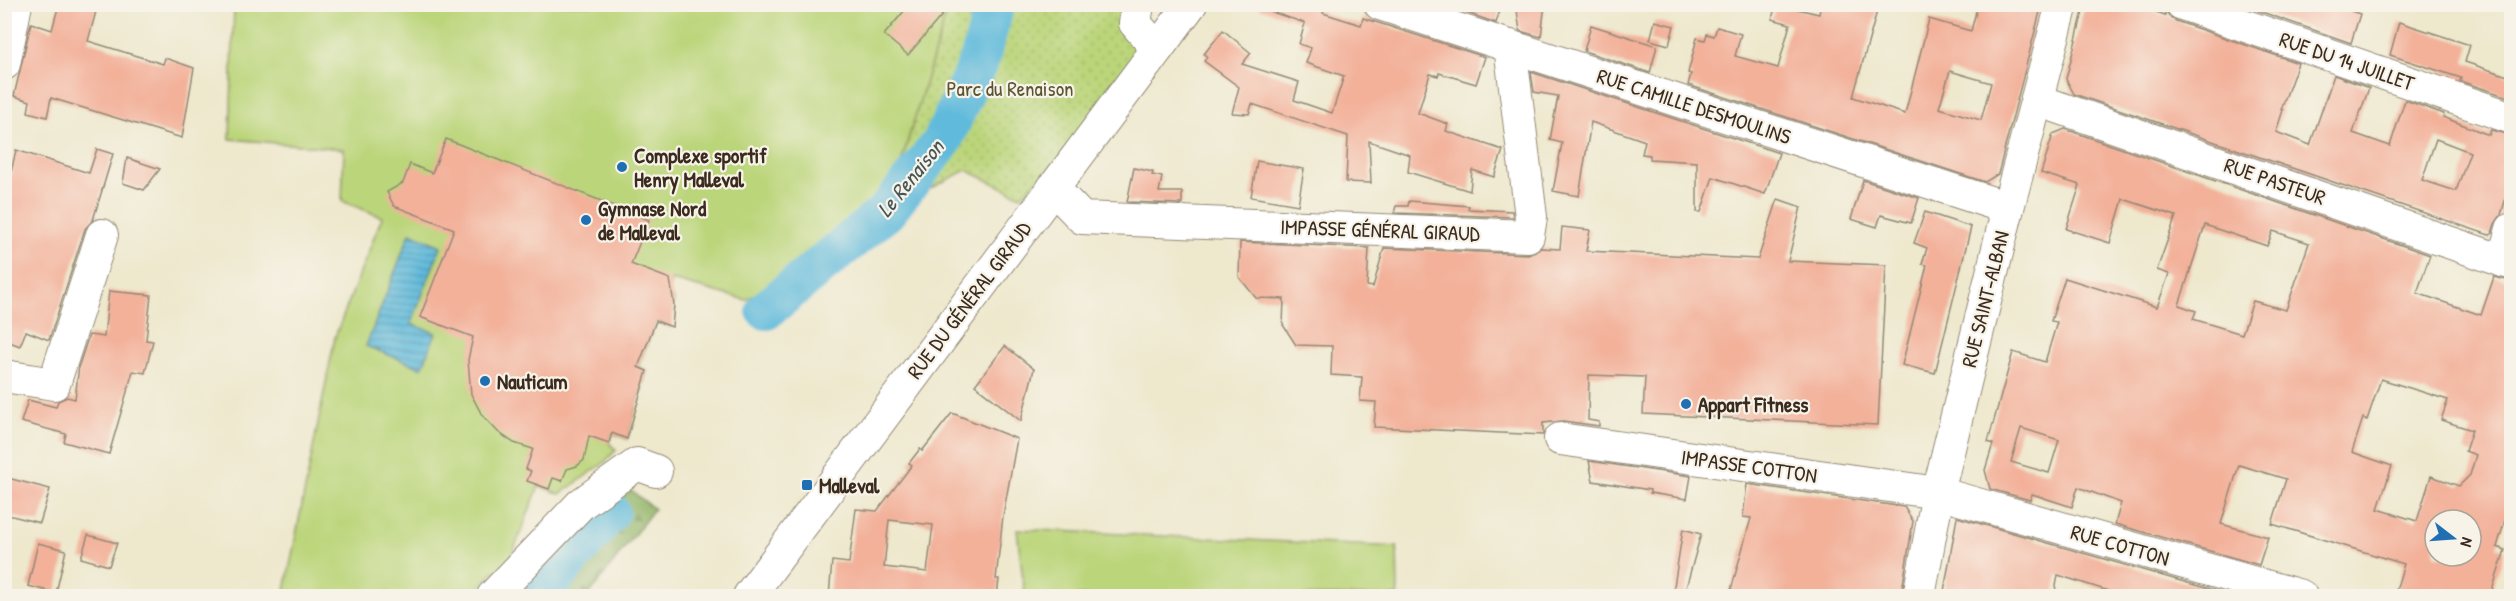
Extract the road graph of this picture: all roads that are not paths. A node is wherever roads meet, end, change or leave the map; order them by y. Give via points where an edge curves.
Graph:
1 (16, 4) edge
2 (1138, 4) edge
3 (1191, 4) edge
4 (1380, 4) edge
5 (2062, 4) edge
6 (2182, 4) edge
7 (1510, 46) junction
8 (1157, 49) junction
9 (4, 64) edge
10 (2037, 100) junction
11 (2511, 118) edge
12 (1053, 188) junction
13 (2008, 208) junction
14 (2511, 229) edge
15 (102, 235) dead end
16 (2507, 262) edge
17 (4, 376) edge
18 (1560, 439) dead end
19 (656, 471) dead end
20 (1938, 493) junction
21 (493, 597) edge
22 (749, 597) edge
23 (1919, 597) edge
24 (2301, 597) edge

1 - 9 street
2 - 8 street via 1135,23
3 - 8 street, RUE DU GÉNÉRAL GIRAUD
4 - 7 street, RUE CAMILLE DESMOULINS
5 - 10 street, RUE SAINT-ALBAN
6 - 11 street, RUE DU 14 JUILLET
7 - 12 street, IMPASSE GÉNÉRAL GIRAUD via 1532,217 1528,236 1082,218
7 - 13 street, RUE CAMILLE DESMOULINS
8 - 12 street, RUE DU GÉNÉRAL GIRAUD
10 - 13 street, RUE SAINT-ALBAN
10 - 16 street, RUE PASTEUR
12 - 22 street, RUE DU GÉNÉRAL GIRAUD
13 - 20 street, RUE SAINT-ALBAN
14 - 16 street
15 - 17 street via 54,384
18 - 20 street, IMPASSE COTTON
19 - 21 street via 637,464 581,504
20 - 23 street, RUE SAINT-ALBAN
20 - 24 street, RUE COTTON

